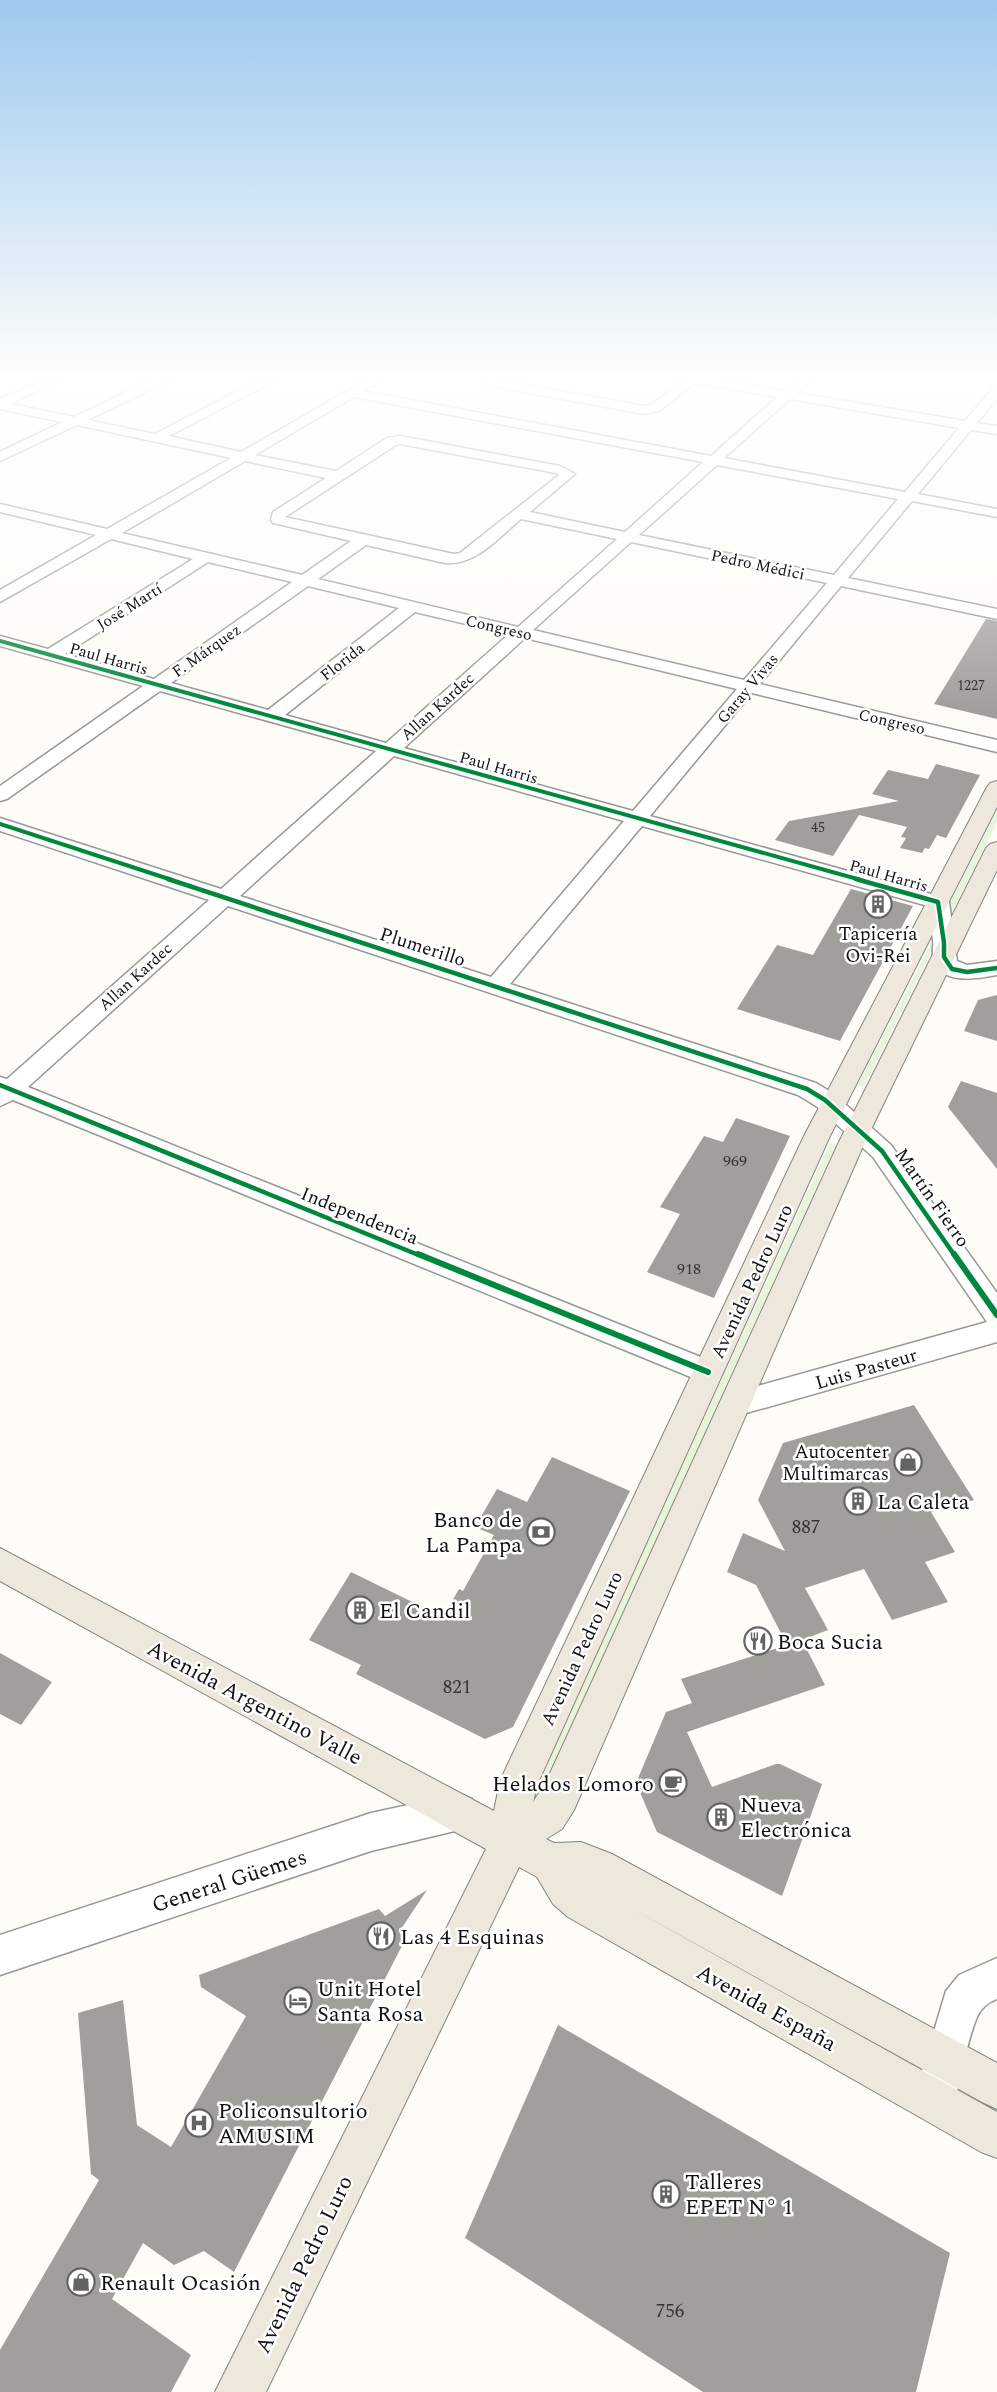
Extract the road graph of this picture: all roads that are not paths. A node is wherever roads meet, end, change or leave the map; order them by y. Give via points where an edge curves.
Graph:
1 (190, 488) edge
2 (320, 488) edge
3 (553, 488) edge
4 (681, 488) edge
5 (862, 488) edge
6 (915, 488) edge
7 (908, 496) junction
8 (0, 508) edge
9 (997, 513) edge
10 (519, 514) junction
11 (109, 534) junction
12 (626, 537) junction
13 (363, 540) junction
14 (206, 557) junction
15 (305, 580) junction
16 (837, 581) junction
17 (0, 597) edge
18 (412, 606) junction
19 (997, 614) edge
20 (520, 632) junction
21 (0, 641) edge
22 (52, 655) junction
23 (157, 684) junction
24 (748, 686) junction
25 (272, 716) junction
26 (997, 746) edge
27 (389, 749) junction
28 (997, 787) edge
29 (0, 795) edge
30 (637, 818) junction
31 (0, 824) edge
32 (997, 848) edge
33 (224, 897) junction
34 (938, 902) junction
35 (944, 957) junction
36 (997, 968) edge
37 (496, 986) junction
38 (3, 1091) edge
39 (832, 1106) junction
40 (859, 1129) junction
41 (997, 1315) edge
42 (997, 1331) edge
43 (708, 1372) junction
44 (736, 1404) junction
45 (0, 1563) edge
46 (459, 1812) junction
47 (511, 1840) junction
48 (551, 1863) junction
49 (0, 1956) edge
50 (997, 1978) edge
51 (945, 2058) junction
52 (997, 2087) edge
53 (934, 2101) junction
54 (997, 2136) edge
55 (240, 2392) edge

1 - 11 street
2 - 13 street via 278,515 277,519
3 - 10 street
4 - 12 street, Allan Kardec
5 - 7 street
6 - 7 street, Garay Vivas
7 - 9 street
7 - 16 street, Garay Vivas
8 - 11 street, Congreso
10 - 12 street, Pedro Médici
10 - 13 street via 457,559
11 - 14 street, Congreso
11 - 17 street
12 - 16 street, Pedro Médici
12 - 20 street, Allan Kardec
13 - 15 street, F. Márquez
14 - 15 street, Congreso
14 - 22 street, José Martí
15 - 18 street, Congreso
15 - 23 street, F. Márquez
16 - 19 street, Pedro Médici
16 - 24 street, Garay Vivas
18 - 20 street, Congreso
18 - 25 street, Florida
20 - 24 street, Congreso
20 - 27 street, Allan Kardec
21 - 22 street, Paul Harris
22 - 23 street, Paul Harris
23 - 25 street, Paul Harris
23 - 29 street, F. Márquez
24 - 26 street, Congreso
24 - 30 street, Garay Vivas
25 - 27 street, Paul Harris
27 - 30 street, Paul Harris
27 - 33 street, Allan Kardec
28 - 34 main road, Avenida Pedro Luro
30 - 34 street, Paul Harris
30 - 37 street, Garay Vivas
31 - 33 street, Plumerillo
32 - 35 main road, Avenida Pedro Luro
33 - 37 street, Plumerillo
33 - 38 street, Allan Kardec
34 - 35 street, Paul Harris
34 - 39 main road, Avenida Pedro Luro
35 - 36 street via 951,967 962,971
35 - 40 main road, Avenida Pedro Luro
37 - 39 street, Plumerillo via 797,1084
38 - 43 street, Independencia
39 - 40 street, Martín Fierro
39 - 43 main road, Avenida Pedro Luro
40 - 41 street, Martín Fierro via 889,1160
40 - 44 main road, Avenida Pedro Luro
42 - 44 street, Luis Pasteur
43 - 47 main road, Avenida Pedro Luro via 519,1781
44 - 47 main road, Avenida Pedro Luro via 560,1796 548,1815
45 - 46 main road, Avenida Argentino Valle
46 - 47 main road, Avenida Argentino Valle
46 - 49 street, General Güemes via 372,1832
47 - 48 main road, Avenida España
47 - 55 main road, Avenida Pedro Luro
48 - 51 main road, Avenida España via 581,1862 598,1868
48 - 53 main road, Avenida España via 567,1890 582,1903
50 - 51 street via 973,1989 963,1999
51 - 52 main road, Avenida España
51 - 53 street
53 - 54 main road, Avenida España

